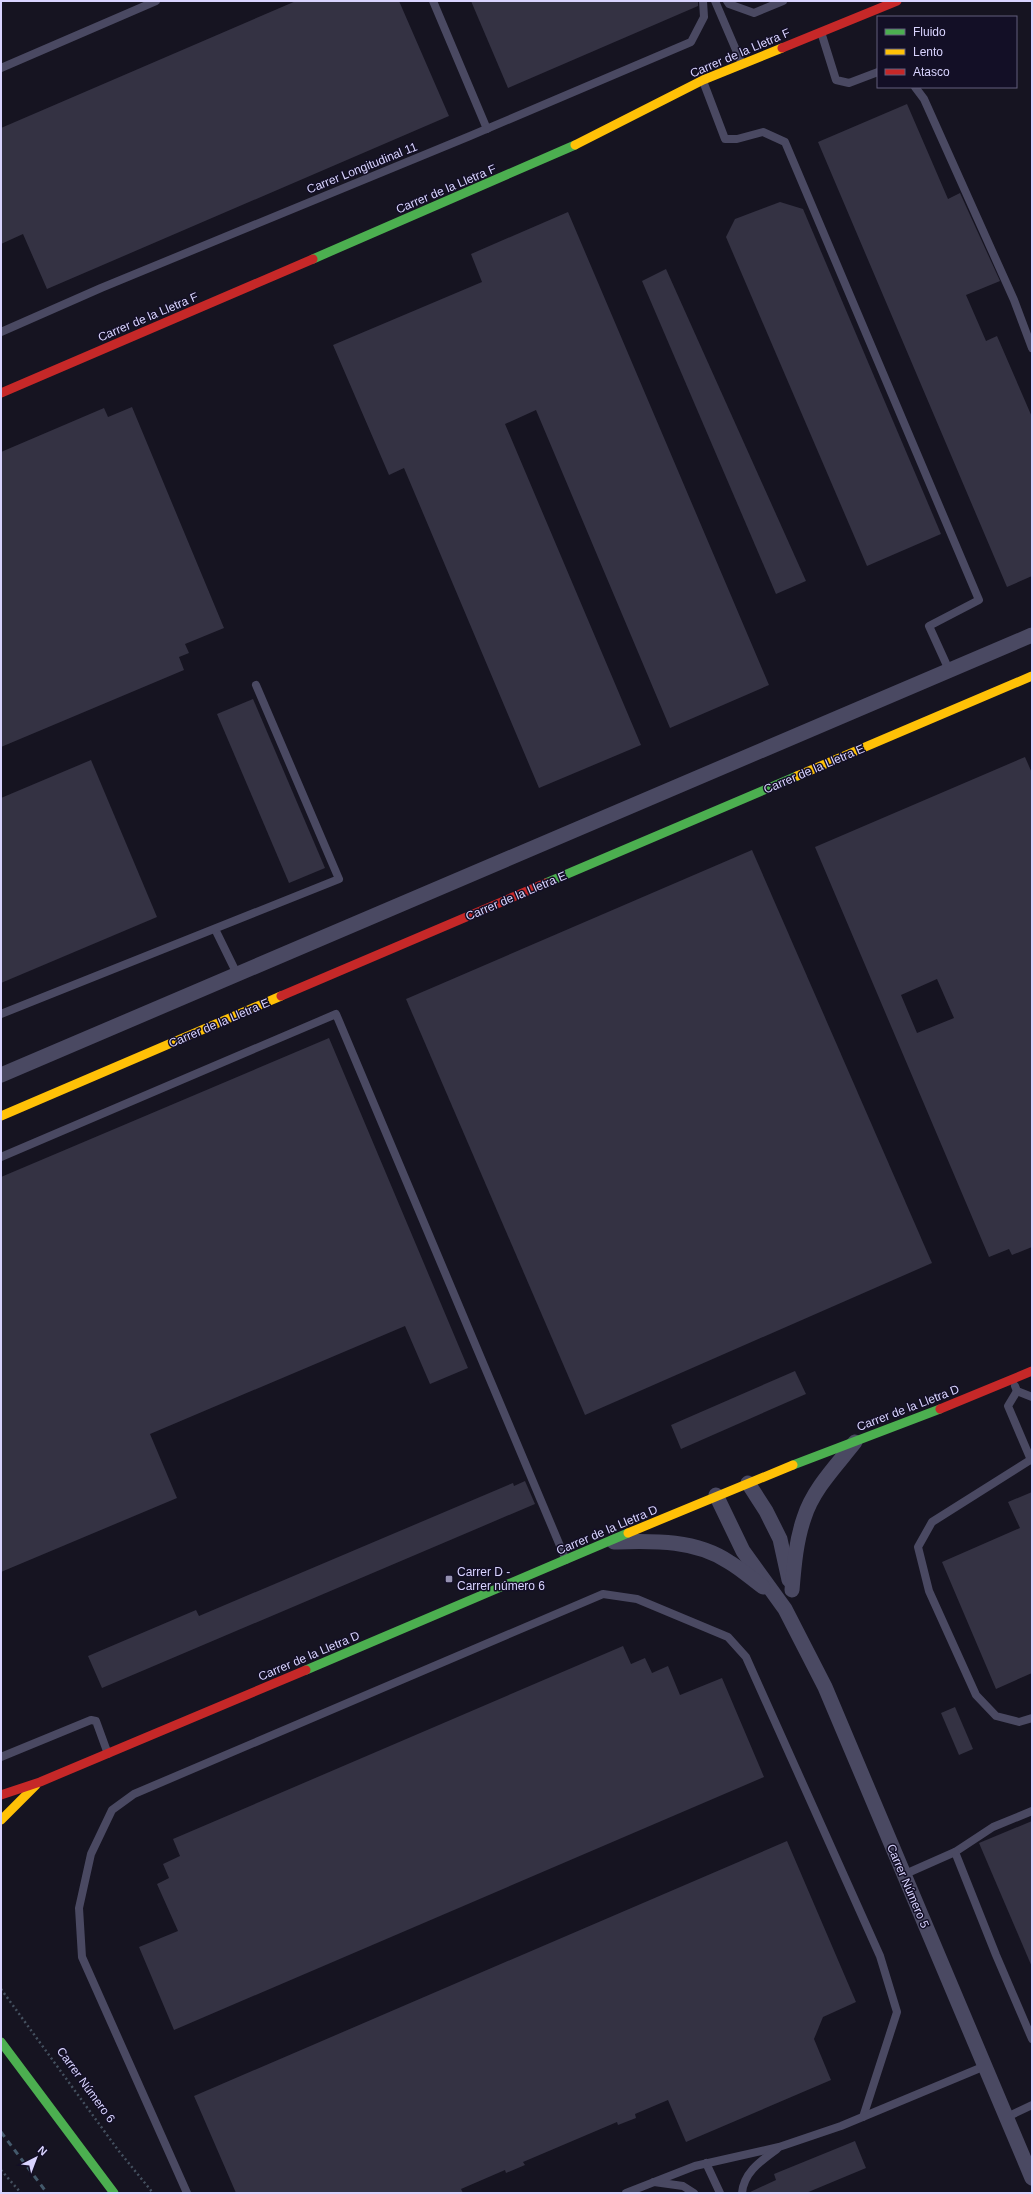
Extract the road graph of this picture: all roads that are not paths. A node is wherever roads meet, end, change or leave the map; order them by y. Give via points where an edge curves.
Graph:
1 (156, 1) edge
2 (433, 1) edge
3 (703, 1) edge
4 (715, 1) edge
5 (727, 1) edge
6 (783, 1) edge
7 (897, 1) edge
8 (821, 32) junction
9 (742, 64) junction
10 (1, 68) edge
11 (877, 72) edge
12 (703, 80) junction
13 (916, 88) edge
14 (487, 129) junction
15 (1, 332) edge
16 (1032, 348) edge
17 (1, 393) edge
18 (1032, 635) edge
19 (949, 670) junction
20 (1032, 676) edge
21 (256, 685) dead end
22 (215, 929) junction
23 (237, 974) junction
24 (1, 1014) edge
25 (1, 1075) edge
26 (1, 1116) edge
27 (1, 1157) edge
28 (1032, 1371) edge
29 (1012, 1379) junction
30 (1017, 1391) junction
31 (1032, 1397) edge
32 (855, 1442) junction
33 (1031, 1460) edge
34 (748, 1483) junction
35 (716, 1495) junction
36 (608, 1542) junction
37 (566, 1560) junction
38 (792, 1590) junction
39 (778, 1597) junction
40 (794, 1624) junction
41 (1032, 1718) edge
42 (108, 1754) junction
43 (1, 1757) edge
44 (40, 1782) junction
45 (1, 1788) edge
46 (1, 1795) edge
47 (1, 1802) edge
48 (1032, 1811) edge
49 (1, 1820) edge
50 (955, 1852) junction
51 (903, 1875) junction
52 (1032, 2039) edge
53 (1, 2042) edge
54 (985, 2066) junction
55 (1032, 2105) edge
56 (863, 2116) junction
57 (1007, 2117) junction
58 (779, 2147) junction
59 (706, 2163) junction
60 (1031, 2174) edge
61 (653, 2182) junction
62 (114, 2193) edge
63 (188, 2193) edge
64 (626, 2193) edge
65 (694, 2193) edge
66 (720, 2193) edge
67 (742, 2193) edge

1 - 10 lane
2 - 14 lane
3 - 14 lane, Carrer Longitudinal 11 via 704,17 691,42
4 - 9 lane
5 - 6 lane via 754,14
7 - 8 street, Carrer de la Lletra F
8 - 9 street, Carrer de la Lletra F
8 - 11 lane via 836,80 849,83
9 - 12 street, Carrer de la Lletra F
12 - 17 street, Carrer de la Lletra F via 558,154
12 - 19 lane via 725,139 737,139 763,132 785,142 976,592 979,600 929,626
13 - 16 lane via 924,99 1014,300
14 - 15 lane, Carrer Longitudinal 11 via 101,288
18 - 19 street
19 - 23 street
20 - 26 street, Carrer de la Lletra E
21 - 22 lane via 339,879
22 - 23 lane
22 - 24 lane
23 - 25 street
27 - 37 lane via 336,1014
28 - 29 street, Carrer de la Lletra D
29 - 30 lane
29 - 32 street, Carrer de la Lletra D
30 - 31 lane
30 - 33 lane via 1008,1406
32 - 34 street, Carrer de la Lletra D
32 - 38 street via 818,1490 804,1516 797,1544
33 - 41 lane via 932,1522 918,1547 929,1591 976,1696 996,1716 1019,1722
34 - 35 street, Carrer de la Lletra D
34 - 38 street via 780,1539
35 - 36 street, Carrer de la Lletra D
35 - 39 street, Carrer Número 5 via 743,1551
36 - 37 street, Carrer de la Lletra D
36 - 39 street, Carrer Número 5 via 663,1541 699,1548 728,1561
37 - 42 street, Carrer de la Lletra D
38 - 40 street
39 - 40 street, Carrer Número 5
40 - 51 street, Carrer Número 5 via 825,1687
42 - 43 lane via 96,1721 91,1720
42 - 44 street, Carrer de la Lletra D
44 - 45 street
44 - 46 street
44 - 47 street
44 - 49 street
48 - 50 lane via 993,1827
50 - 51 lane
50 - 52 lane
51 - 54 street, Carrer Número 5
53 - 62 street
54 - 56 lane
54 - 57 street, Carrer Número 5
55 - 57 lane
56 - 58 lane
56 - 63 lane via 897,2012 880,1956 746,1657 728,1637 637,1599 603,1594 134,1794 112,1810 91,1854 79,1908 82,1958
57 - 60 street, Carrer Número 5
58 - 59 lane
58 - 67 lane via 755,2166 743,2181
59 - 61 lane
59 - 66 lane
61 - 64 lane
61 - 65 lane via 683,2186

